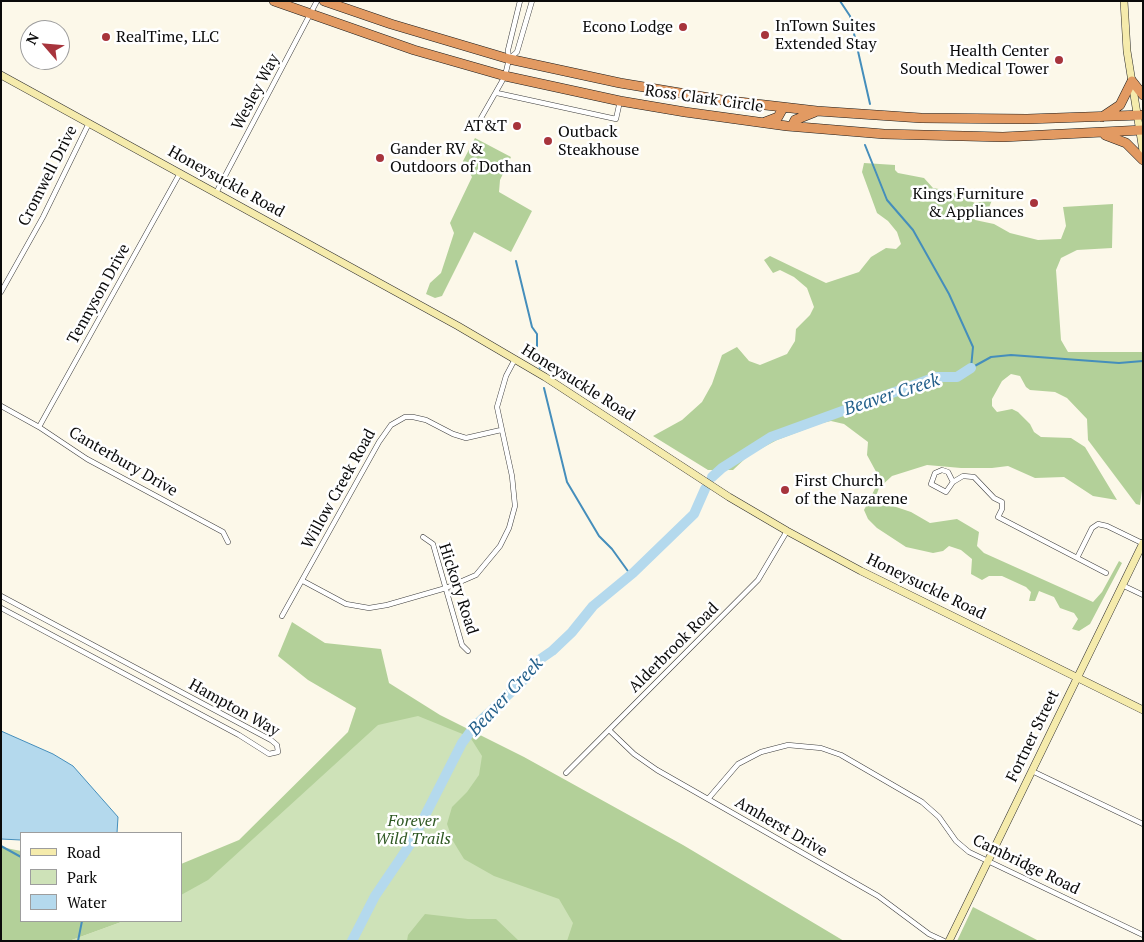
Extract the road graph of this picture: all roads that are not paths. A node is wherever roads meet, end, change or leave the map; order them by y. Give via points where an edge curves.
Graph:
1 (274, 1) edge
2 (316, 1) edge
3 (324, 1) edge
4 (520, 1) edge
5 (532, 1) edge
6 (1124, 1) edge
7 (310, 16) junction
8 (509, 59) junction
9 (1, 75) edge
10 (505, 76) junction
11 (1132, 81) junction
12 (497, 93) junction
13 (1143, 96) edge
14 (620, 101) junction
15 (783, 108) junction
16 (817, 111) junction
17 (1140, 116) edge
18 (481, 118) dead end
19 (1100, 118) junction
20 (89, 123) junction
21 (763, 123) junction
22 (792, 126) junction
23 (1141, 130) edge
24 (1097, 133) junction
25 (1143, 152) edge
26 (1143, 160) edge
27 (180, 173) junction
28 (216, 193) junction
29 (1, 292) edge
30 (515, 359) junction
31 (1, 406) edge
32 (39, 427) junction
33 (500, 430) junction
34 (953, 482) junction
35 (787, 531) junction
36 (423, 537) dead end
37 (228, 542) dead end
38 (1143, 543) edge
39 (1077, 558) junction
40 (1106, 572) dead end
41 (303, 581) junction
42 (1122, 585) junction
43 (446, 588) junction
44 (1143, 595) edge
45 (1, 596) edge
46 (1, 608) edge
47 (282, 616) dead end
48 (468, 651) dead end
49 (1077, 678) junction
50 (1143, 710) edge
51 (609, 730) junction
52 (1032, 771) junction
53 (566, 773) dead end
54 (708, 799) junction
55 (1143, 824) edge
56 (987, 862) junction
57 (1143, 935) edge
58 (944, 941) edge
59 (949, 941) edge

1 - 7 highway, Ross Clark Circle
2 - 7 street, Wesley Way
3 - 8 highway, Ross Clark Circle
4 - 8 street via 508,50
5 - 8 street via 517,52
6 - 11 main road via 1124,27
7 - 10 highway, Ross Clark Circle
7 - 28 street, Wesley Way
8 - 10 street
8 - 15 highway, Ross Clark Circle via 652,89
9 - 20 main road, Honeysuckle Road
10 - 12 street
10 - 14 highway, Ross Clark Circle
11 - 13 highway
11 - 17 main road
11 - 19 highway via 1120,105
12 - 14 street via 616,119
12 - 18 street
14 - 21 highway, Ross Clark Circle
15 - 16 highway, Ross Clark Circle
15 - 21 highway via 778,117
16 - 19 highway, Ross Clark Circle via 930,118
16 - 22 highway via 795,120
17 - 19 highway, Ross Clark Circle
17 - 23 main road
20 - 27 main road, Honeysuckle Road
20 - 29 street, Cromwell Drive via 43,217
21 - 22 highway, Ross Clark Circle
22 - 24 highway, Ross Clark Circle via 884,134 966,136
23 - 24 highway, Ross Clark Circle
23 - 25 main road
24 - 26 highway via 1126,142
27 - 28 main road, Honeysuckle Road
27 - 32 street, Tennyson Drive
28 - 30 main road, Honeysuckle Road
30 - 33 street via 498,400
30 - 35 main road, Honeysuckle Road
31 - 32 street, Canterbury Drive
32 - 37 street, Canterbury Drive via 81,455 223,532
33 - 41 street, Willow Creek Road via 471,438 459,437 413,417 405,417 391,426 379,442
33 - 43 street via 514,492 515,506 509,528 496,551 476,575
34 - 34 street via 946,492 930,484 935,473 942,470 948,472
34 - 39 street via 963,476 974,477 1002,502 998,518
35 - 49 main road, Honeysuckle Road
35 - 51 street, Alderbrook Road via 758,580
36 - 43 street, Hickory Road via 432,544
38 - 39 street via 1098,524 1092,528
38 - 42 main road, Fortner Street
39 - 40 street
41 - 43 street via 346,604 361,608 387,606
41 - 47 street, Willow Creek Road
42 - 44 street
42 - 49 main road, Fortner Street
43 - 48 street, Hickory Road via 462,645
45 - 46 street, Hampton Way via 271,740 278,752 269,754
49 - 50 main road, Honeysuckle Road
49 - 52 main road, Fortner Street
51 - 53 street, Alderbrook Road
51 - 54 street, Amherst Drive via 645,762
52 - 55 street
52 - 56 main road, Fortner Street
54 - 56 street, Cambridge Road via 731,771 748,757 775,747 810,745 841,756 922,802 939,817 956,841
54 - 58 street, Amherst Drive via 878,896 929,934
56 - 57 street, Cambridge Road
56 - 59 main road, Fortner Street

